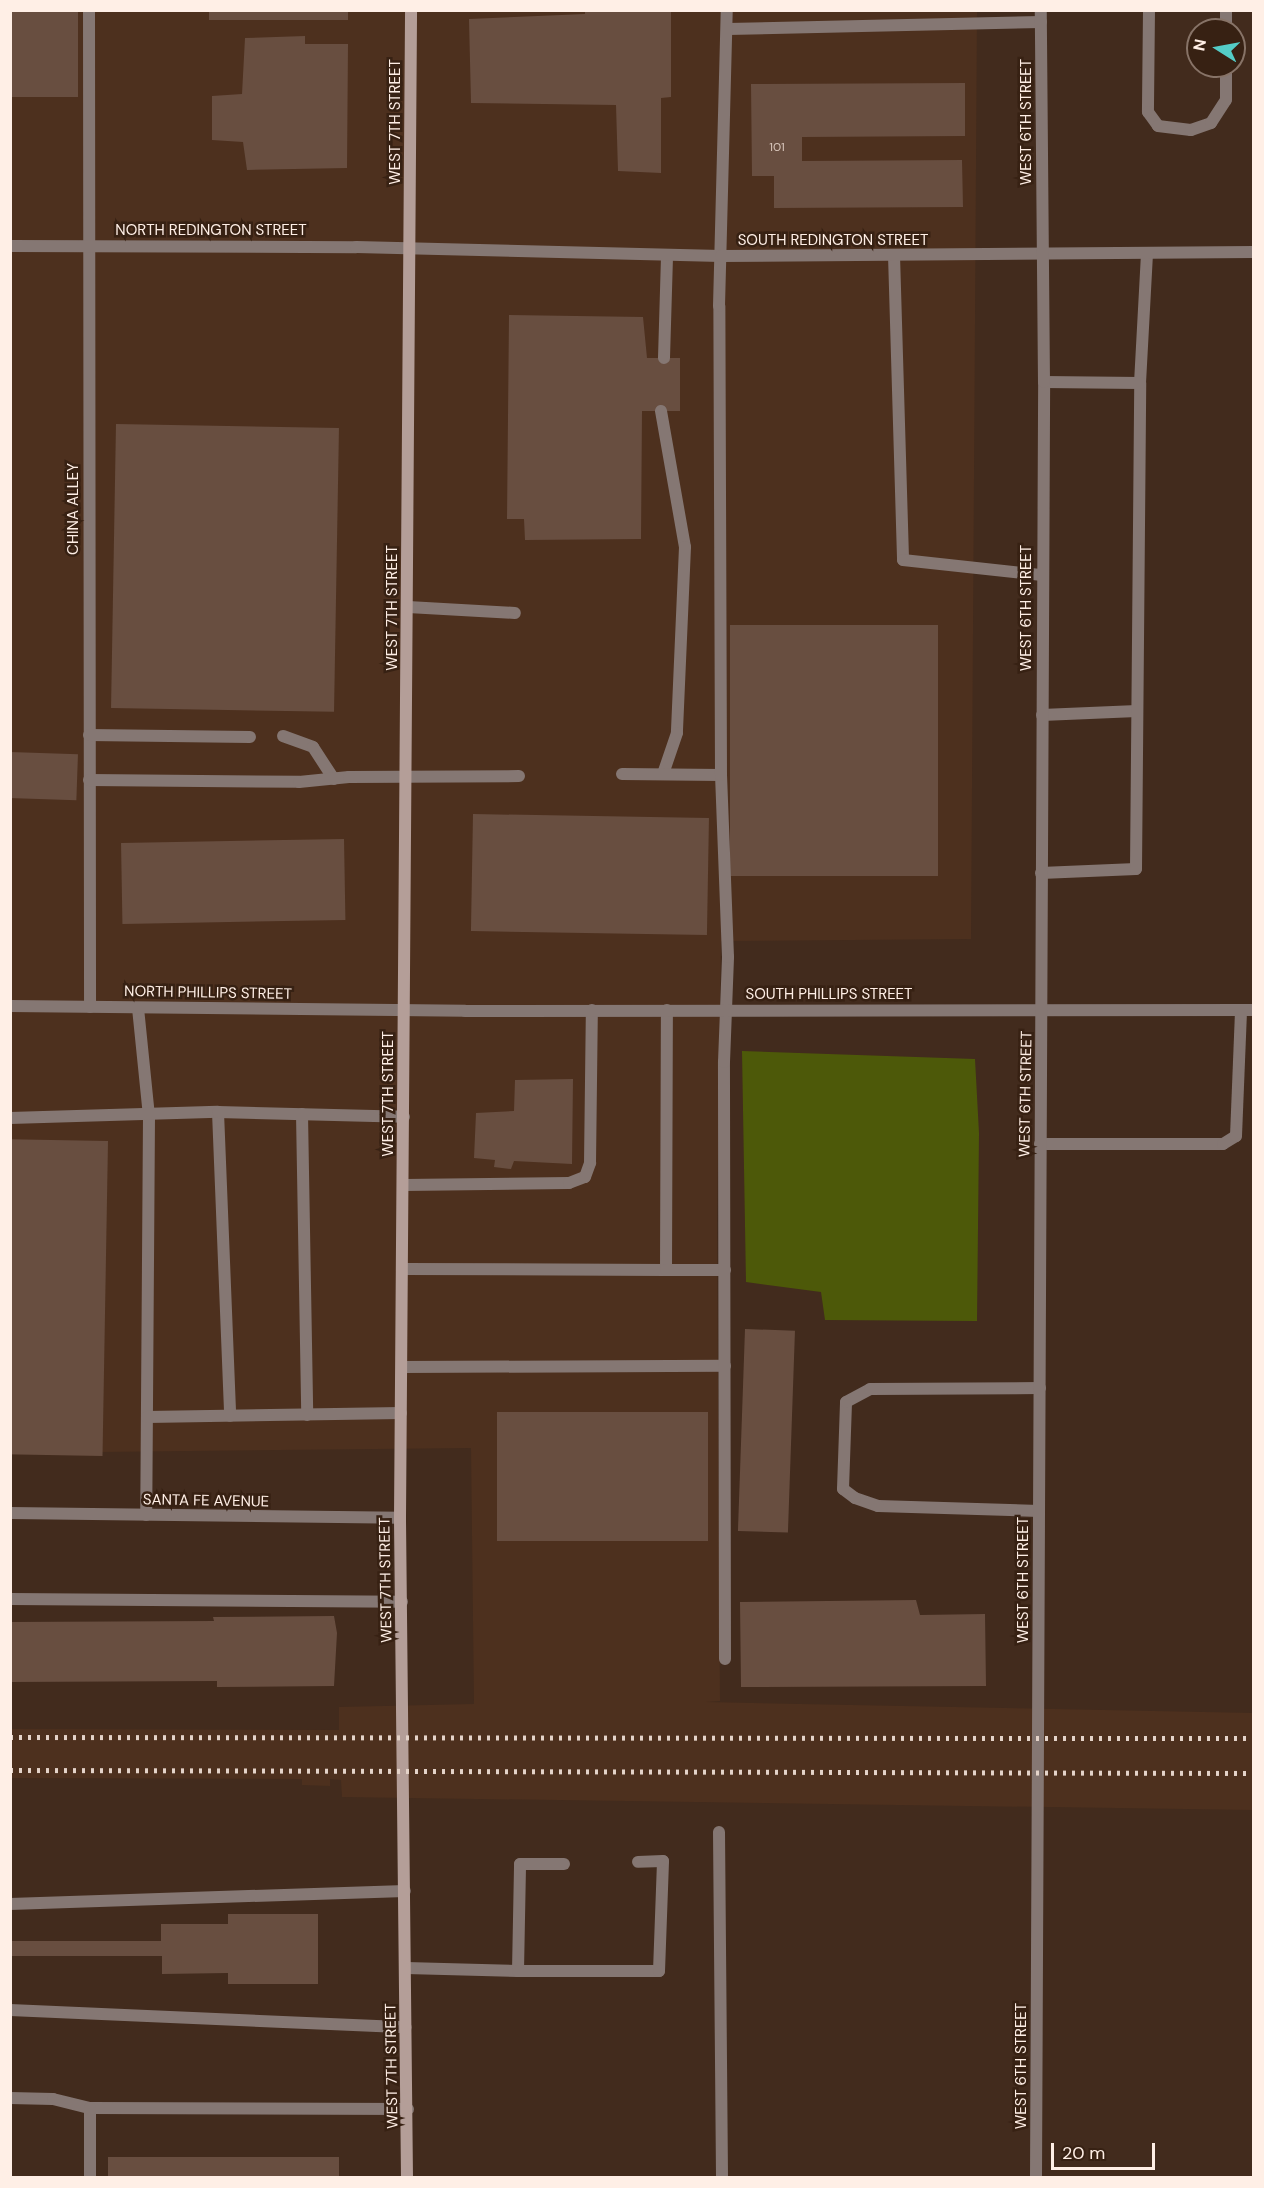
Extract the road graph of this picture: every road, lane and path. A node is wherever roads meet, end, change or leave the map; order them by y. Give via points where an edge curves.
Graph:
1 (89, 10) edge
2 (411, 10) edge
3 (727, 10) edge
4 (1149, 10) edge
5 (1041, 16) edge
6 (728, 29) junction
7 (1226, 78) edge
8 (10, 246) edge
9 (88, 246) junction
10 (412, 249) junction
11 (1254, 252) edge
12 (667, 255) junction
13 (894, 255) junction
14 (1147, 255) junction
15 (721, 256) junction
16 (1042, 256) junction
17 (664, 358) dead end
18 (1044, 382) junction
19 (1140, 383) junction
20 (661, 411) dead end
21 (1042, 575) junction
22 (408, 607) junction
23 (515, 613) dead end
24 (1137, 711) junction
25 (1042, 715) junction
26 (89, 735) junction
27 (283, 736) dead end
28 (250, 737) dead end
29 (622, 774) dead end
30 (663, 774) junction
31 (721, 775) junction
32 (407, 776) junction
33 (519, 776) dead end
34 (334, 779) junction
35 (89, 780) junction
36 (1041, 873) junction
37 (10, 1006) edge
38 (90, 1007) junction
39 (138, 1008) junction
40 (592, 1010) junction
41 (667, 1010) junction
42 (725, 1010) junction
43 (1247, 1010) edge
44 (405, 1011) junction
45 (1042, 1011) junction
46 (218, 1112) junction
47 (302, 1114) junction
48 (149, 1117) junction
49 (404, 1117) junction
50 (10, 1118) edge
51 (1040, 1144) junction
52 (404, 1185) junction
53 (403, 1269) junction
54 (666, 1270) junction
55 (725, 1270) junction
56 (725, 1366) junction
57 (402, 1367) junction
58 (1040, 1388) junction
59 (401, 1413) junction
60 (307, 1415) junction
61 (230, 1416) junction
62 (147, 1417) junction
63 (1039, 1511) junction
64 (10, 1513) edge
65 (146, 1515) junction
66 (400, 1518) junction
67 (10, 1599) edge
68 (402, 1602) junction
69 (725, 1659) dead end
70 (719, 1832) dead end
71 (638, 1863) dead end
72 (564, 1864) dead end
73 (405, 1891) junction
74 (10, 1904) edge
75 (405, 1968) junction
76 (518, 1971) junction
77 (10, 2010) edge
78 (406, 2027) junction
79 (10, 2098) edge
80 (90, 2108) junction
81 (408, 2109) junction
82 (90, 2178) edge
83 (407, 2178) edge
84 (722, 2178) edge
85 (1036, 2178) edge

1 - 9 street, CHINA ALLEY
2 - 10 street, WEST 7TH STREET
3 - 6 street
4 - 7 street via 1148,112 1158,126 1191,130 1211,123 1226,100
5 - 6 street
5 - 16 street, WEST 6TH STREET
6 - 15 street
8 - 9 street, NORTH REDINGTON STREET
9 - 10 street, NORTH REDINGTON STREET
9 - 26 street, CHINA ALLEY
10 - 12 street, SOUTH REDINGTON STREET
10 - 22 street, WEST 7TH STREET
11 - 14 street, SOUTH REDINGTON STREET
12 - 15 street, SOUTH REDINGTON STREET
12 - 17 street
13 - 15 street, SOUTH REDINGTON STREET
13 - 16 street, SOUTH REDINGTON STREET
13 - 21 street via 903,560
14 - 16 street, SOUTH REDINGTON STREET
14 - 19 street
15 - 31 street
16 - 18 street, WEST 6TH STREET
18 - 19 street
18 - 21 street, WEST 6TH STREET
19 - 24 street
20 - 30 street via 685,547 677,733
21 - 25 street, WEST 6TH STREET
22 - 23 street via 464,607
22 - 32 street, WEST 7TH STREET
24 - 25 street
24 - 36 street via 1136,869
25 - 36 street, WEST 6TH STREET
26 - 28 street
26 - 35 street, CHINA ALLEY
27 - 34 street via 313,747
29 - 30 street
30 - 31 street
31 - 42 street via 728,957
32 - 33 street
32 - 34 street
32 - 44 street, WEST 7TH STREET
34 - 35 street
35 - 38 street, CHINA ALLEY
36 - 45 street, WEST 6TH STREET
37 - 38 street, NORTH PHILLIPS STREET
38 - 39 street, NORTH PHILLIPS STREET
39 - 44 street, NORTH PHILLIPS STREET
39 - 48 street
40 - 41 street, SOUTH PHILLIPS STREET
40 - 44 street, SOUTH PHILLIPS STREET
40 - 52 street via 590,1163 585,1177 569,1183
41 - 42 street, SOUTH PHILLIPS STREET
41 - 54 street
42 - 45 street, SOUTH PHILLIPS STREET
42 - 55 street
43 - 45 street, SOUTH PHILLIPS STREET
43 - 51 street via 1236,1136 1223,1144
44 - 49 street, WEST 7TH STREET
45 - 51 street, WEST 6TH STREET
46 - 47 street
46 - 48 street
46 - 61 street
47 - 49 street
47 - 60 street
48 - 50 street
48 - 62 street
49 - 52 street, WEST 7TH STREET
51 - 58 street, WEST 6TH STREET
52 - 53 street, WEST 7TH STREET
53 - 54 street
53 - 57 street, WEST 7TH STREET
54 - 55 street
55 - 56 street
56 - 57 street
56 - 69 street
57 - 59 street, WEST 7TH STREET
58 - 63 street, WEST 6TH STREET
58 - 63 street via 870,1389 846,1402 843,1489 878,1506
59 - 60 street
59 - 66 street, WEST 7TH STREET
60 - 61 street
61 - 62 street
62 - 65 street
63 - 85 street, WEST 6TH STREET
64 - 65 street, SANTA FE AVENUE
65 - 66 street, SANTA FE AVENUE
66 - 68 street, WEST 7TH STREET
67 - 68 street
68 - 73 street, WEST 7TH STREET
70 - 84 street
71 - 76 street via 663,1861 659,1971
72 - 76 street via 520,1864
73 - 74 street
73 - 75 street, WEST 7TH STREET
75 - 76 street
75 - 78 street, WEST 7TH STREET
77 - 78 street
78 - 81 street, WEST 7TH STREET
79 - 80 street via 53,2099
80 - 81 street
80 - 82 street
81 - 83 street, WEST 7TH STREET

